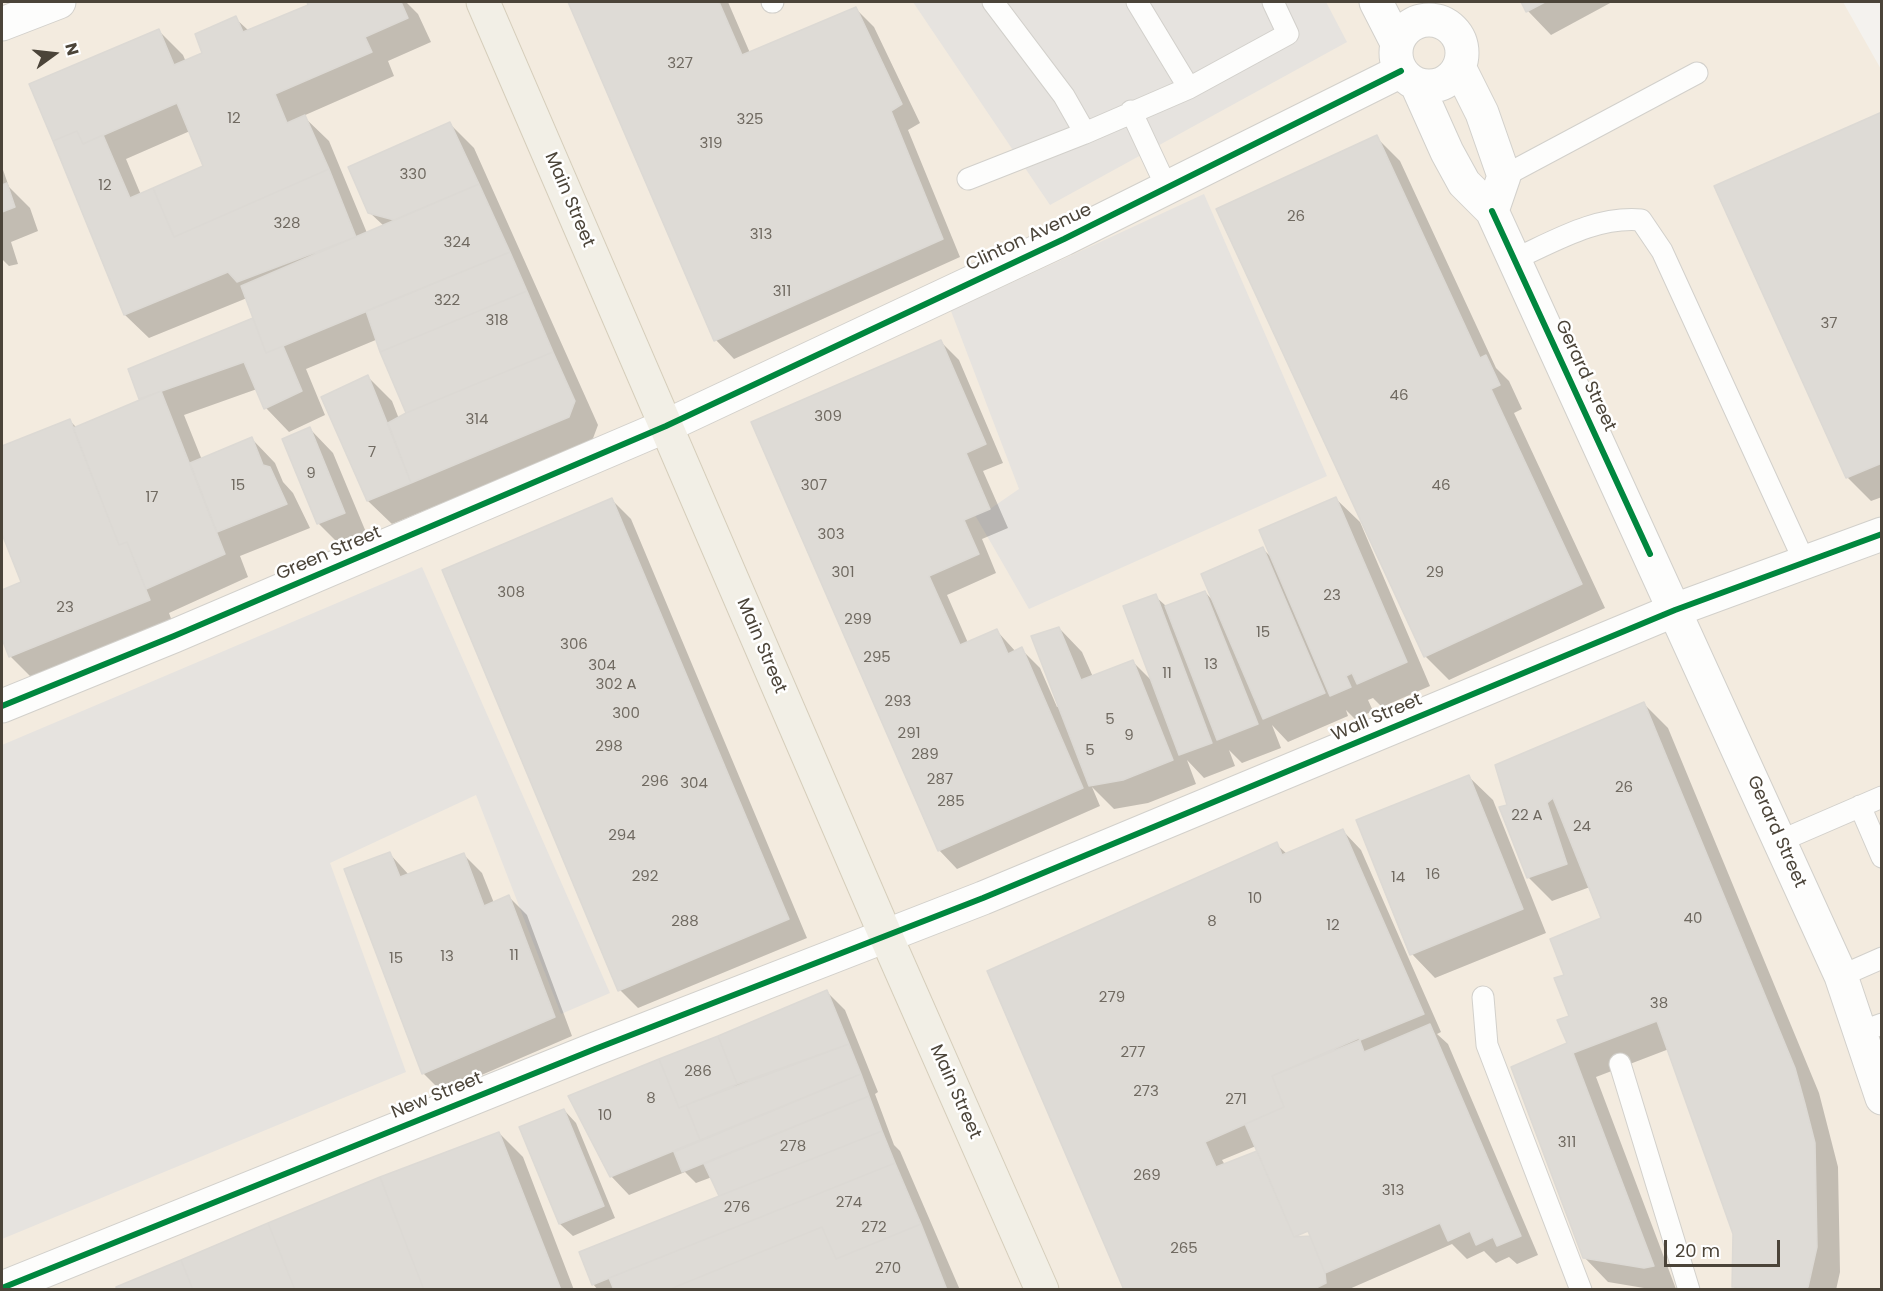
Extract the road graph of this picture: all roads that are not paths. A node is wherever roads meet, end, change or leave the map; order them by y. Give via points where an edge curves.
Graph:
1 (59, 2) edge
2 (483, 2) edge
3 (993, 2) edge
4 (1137, 2) edge
5 (1273, 2) edge
6 (1376, 2) edge
7 (1428, 11) edge
8 (2, 24) edge
9 (1405, 66) junction
10 (1459, 67) junction
11 (1698, 73) dead end
12 (1189, 88) junction
13 (1131, 111) junction
14 (1085, 133) junction
15 (1504, 176) junction
16 (968, 179) dead end
17 (1167, 188) junction
18 (1492, 211) junction
19 (1515, 259) junction
20 (666, 426) junction
21 (1881, 534) edge
22 (1805, 563) junction
23 (1675, 610) junction
24 (2, 706) edge
25 (1881, 797) edge
26 (1860, 806) junction
27 (1780, 841) junction
28 (1881, 857) edge
29 (885, 934) junction
30 (1881, 958) edge
31 (1841, 976) junction
32 (1483, 997) dead end
33 (1871, 1028) edge
34 (1620, 1064) dead end
35 (1881, 1098) edge
36 (2, 1288) edge
37 (1042, 1290) edge
38 (1581, 1290) edge
39 (1689, 1290) edge

1 - 8 street
2 - 20 main road, Main Street
3 - 14 lane via 1064,96
4 - 12 lane
5 - 12 lane via 1288,34
6 - 9 street, Gerard Street
7 - 9 street via 1409,26
7 - 10 street via 1454,31 1462,54
9 - 10 street via 1427,87 1441,85
9 - 17 street, Clinton Avenue
9 - 18 street, Gerard Street via 1464,183
10 - 15 street via 1482,113
11 - 15 lane
12 - 13 lane
13 - 14 lane
13 - 17 lane
14 - 16 lane
15 - 18 street
17 - 20 street, Clinton Avenue
18 - 19 street, Gerard Street
19 - 22 lane via 1594,224 1619,218 1641,220 1662,251
19 - 23 street, Gerard Street
20 - 24 street, Green Street
20 - 29 main road, Main Street
21 - 22 street, Wall Street
22 - 23 street, Wall Street
23 - 27 street, Gerard Street
23 - 29 street, Wall Street via 984,898
25 - 26 lane
26 - 27 lane
26 - 28 lane
27 - 31 street, Gerard Street
29 - 36 street, New Street
29 - 37 main road, Main Street
30 - 31 lane
31 - 33 street, Gerard Street
32 - 38 lane via 1487,1045
33 - 35 street, Gerard Street
34 - 39 lane

